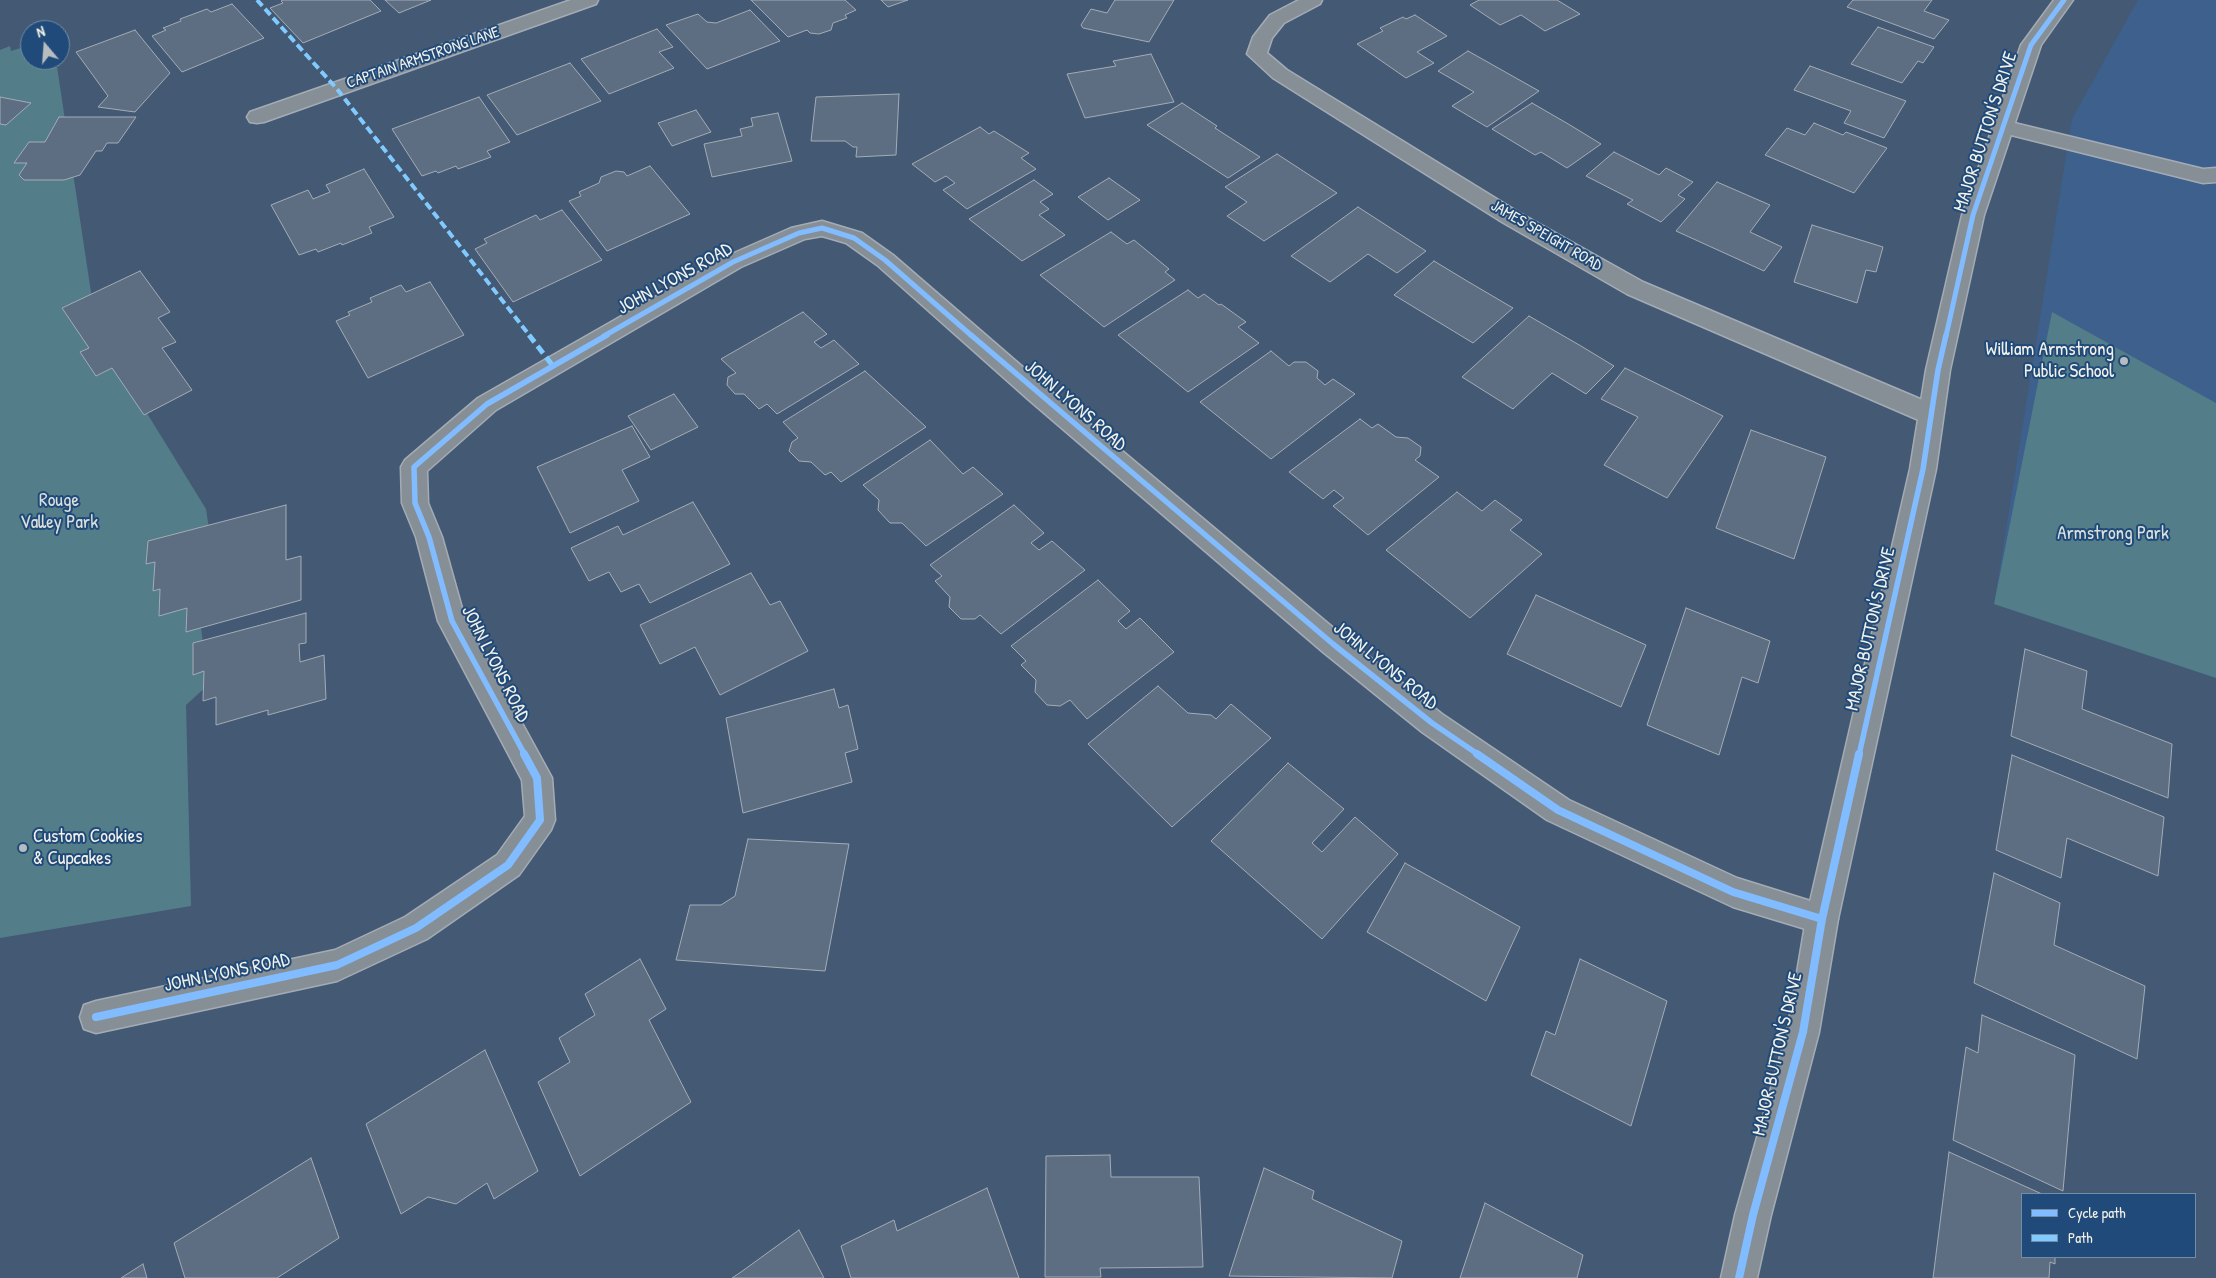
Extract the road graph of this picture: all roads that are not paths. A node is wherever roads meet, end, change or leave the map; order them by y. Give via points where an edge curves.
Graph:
1 (589, 0) edge
2 (1313, 0) edge
3 (2064, 0) edge
4 (257, 117) dead end
5 (2002, 126) junction
6 (2216, 175) edge
7 (1930, 414) junction
8 (1822, 919) junction
9 (96, 1017) dead end
10 (1739, 1278) edge

1 - 4 street, CAPTAIN ARMSTRONG LANE
2 - 7 street, JAMES SPEIGHT ROAD via 1277,19 1262,37 1257,54 1280,74 1510,217 1635,288
3 - 5 street, MAJOR BUTTON'S DRIVE via 2031,45
5 - 6 street via 2203,176
5 - 7 street, MAJOR BUTTON'S DRIVE via 1973,215
7 - 8 street, MAJOR BUTTON'S DRIVE via 1922,469
8 - 9 street, JOHN LYONS ROAD via 1733,892 1558,810 1432,723 1333,644 885,260 854,238 822,228 799,233 733,262 487,404 414,467 414,503 429,537 452,621 537,778 540,820 508,865 416,928 337,965
8 - 10 street, MAJOR BUTTON'S DRIVE via 1803,1032 1753,1214

